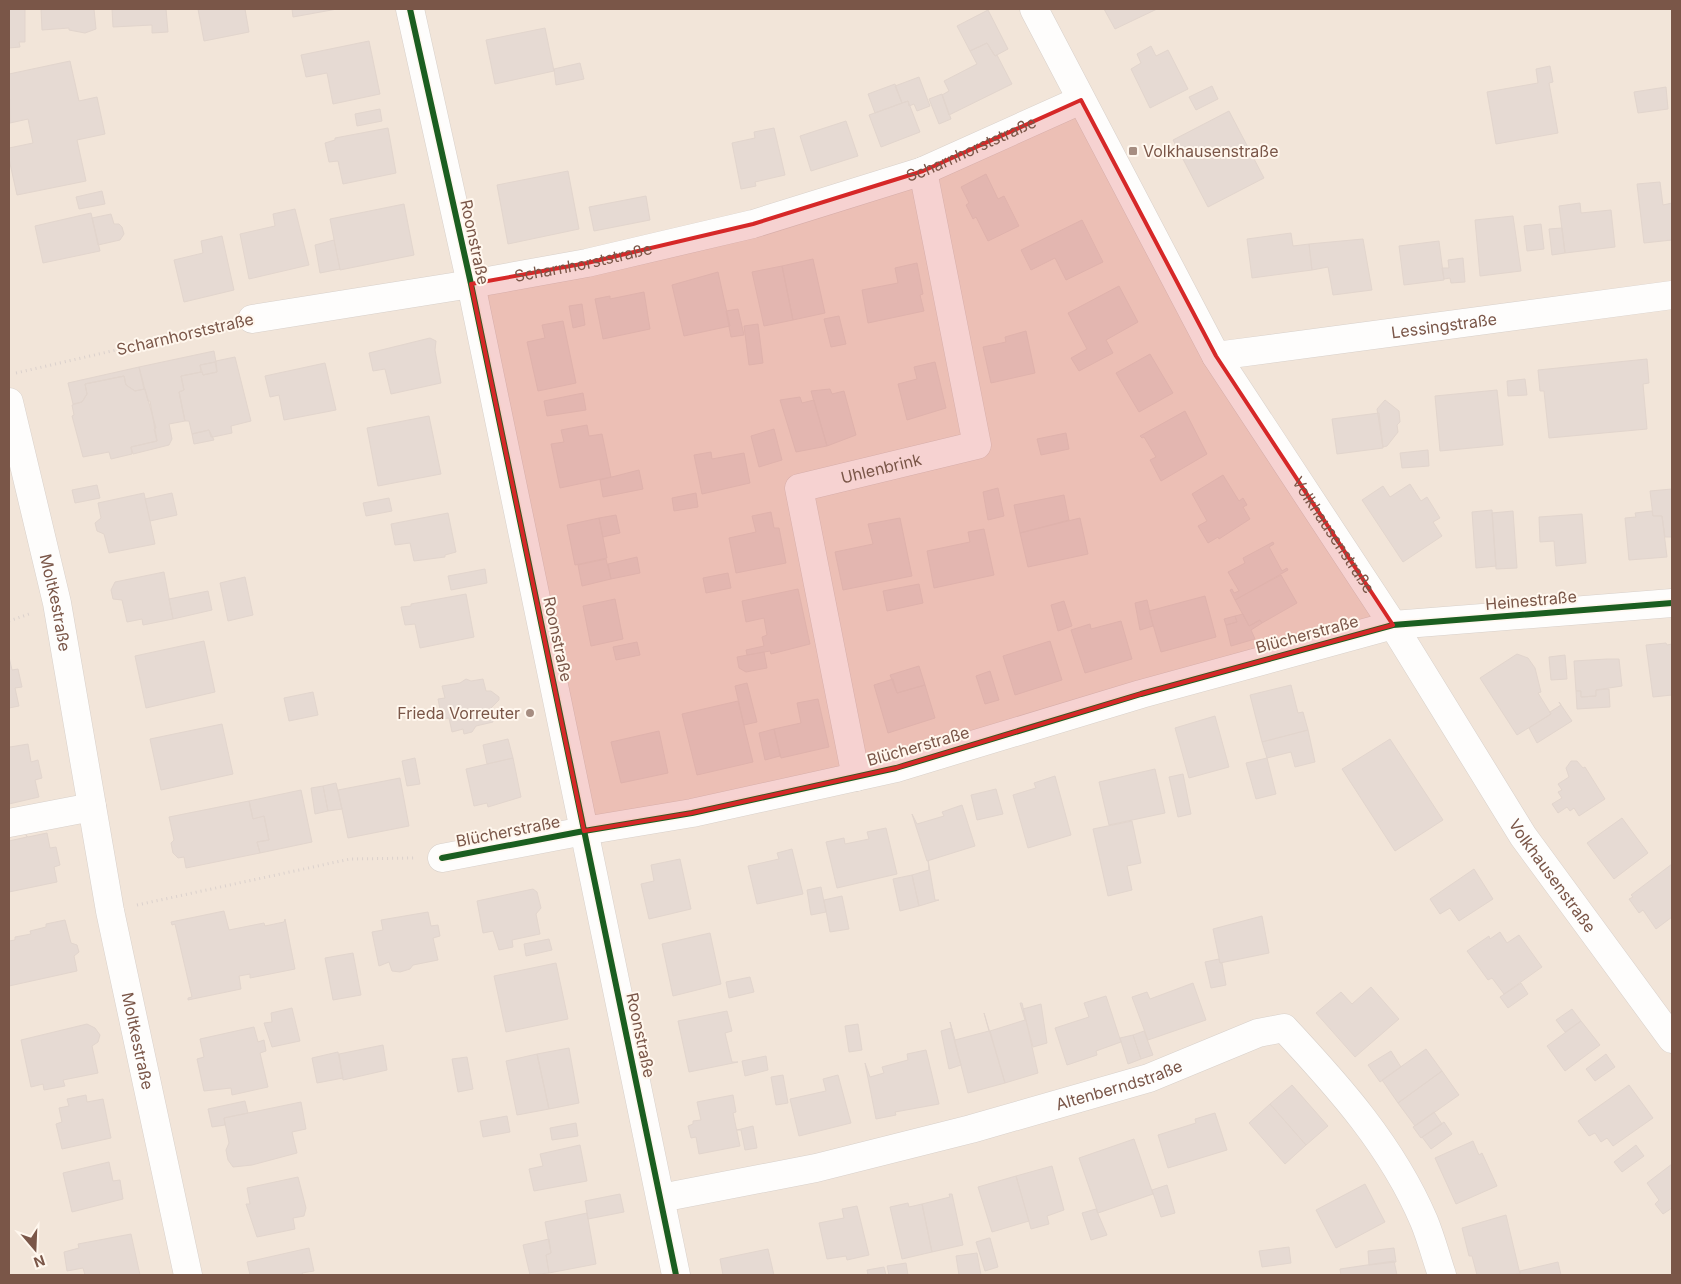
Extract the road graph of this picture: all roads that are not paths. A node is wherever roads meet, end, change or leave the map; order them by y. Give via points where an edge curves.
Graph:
1 (410, 9) edge
2 (1034, 9) edge
3 (1081, 100) junction
4 (923, 171) junction
5 (471, 284) junction
6 (1672, 295) edge
7 (252, 318) road end
8 (1216, 356) junction
9 (9, 402) edge
10 (1672, 603) edge
11 (1393, 625) junction
12 (856, 777) junction
13 (92, 807) junction
14 (9, 823) edge
15 (584, 831) junction
16 (442, 858) road end
17 (1672, 1039) edge
18 (661, 1198) junction
19 (188, 1275) edge
20 (676, 1275) edge
21 (1442, 1275) edge

1 - 5 street, Roonstraße
2 - 3 street, Volkhausenstraße
3 - 4 street, Scharnhorststraße
3 - 8 street, Volkhausenstraße
4 - 5 street, Scharnhorststraße via 753,224 587,263
4 - 12 street, Uhlenbrink via 978,445 799,488
5 - 7 street, Scharnhorststraße
5 - 15 street, Roonstraße
6 - 8 street, Lessingstraße
8 - 11 street, Volkhausenstraße
9 - 13 street, Moltkestraße via 57,603
10 - 11 street, Heinestraße
11 - 12 street, Blücherstraße
11 - 17 street, Volkhausenstraße via 1523,836
12 - 15 street, Blücherstraße via 692,814
13 - 14 street
13 - 19 street, Moltkestraße via 110,911
15 - 16 street, Blücherstraße
15 - 18 street, Roonstraße
18 - 20 street, Roonstraße
18 - 21 street, Altenberndstraße via 816,1168 971,1129 1149,1078 1258,1033 1284,1028 1338,1086 1400,1172 1424,1222

